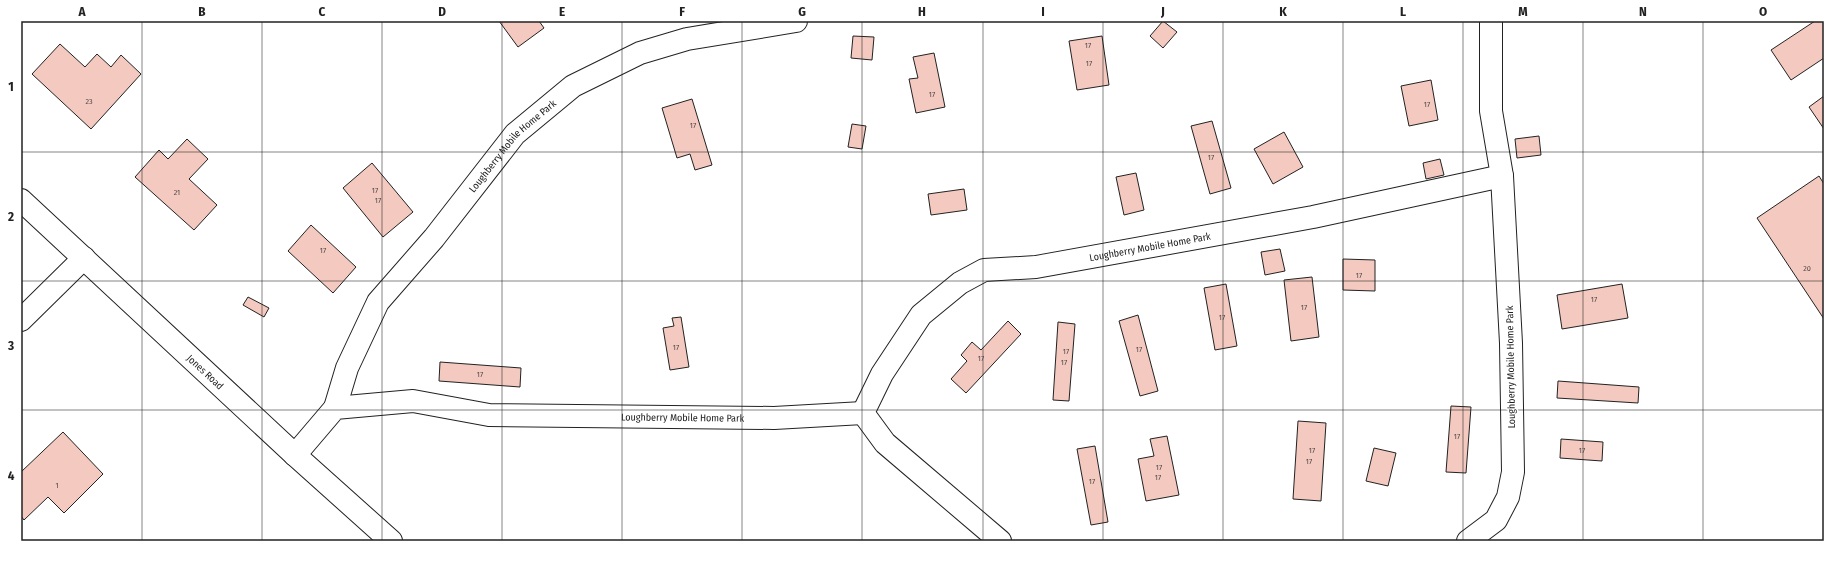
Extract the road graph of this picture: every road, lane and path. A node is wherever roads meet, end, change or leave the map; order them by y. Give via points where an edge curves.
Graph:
1 (796, 21) edge
2 (1491, 21) edge
3 (1502, 176) junction
4 (21, 200) edge
5 (84, 258) junction
6 (21, 320) edge
7 (335, 408) junction
8 (864, 413) junction
9 (295, 455) junction
10 (391, 541) edge
11 (1000, 541) edge
12 (1468, 541) edge

1 - 7 street, Loughberry Mobile Home Park via 687,38 640,53 573,86 515,134 434,238 378,302 347,368
2 - 3 street, Loughberry Mobile Home Park via 1491,111
3 - 8 street, Loughberry Mobile Home Park via 1313,217 1036,267 984,270 960,283 921,315 882,374
3 - 12 street, Loughberry Mobile Home Park via 1510,343 1512,472 1508,497 1496,520
4 - 5 street, Jones Road
5 - 6 street
5 - 9 street, Jones Road
7 - 8 street, Loughberry Mobile Home Park via 413,401 489,415 774,418
7 - 9 street, Loughberry Mobile Home Park
8 - 11 street via 885,443
9 - 10 street, Jones Road

